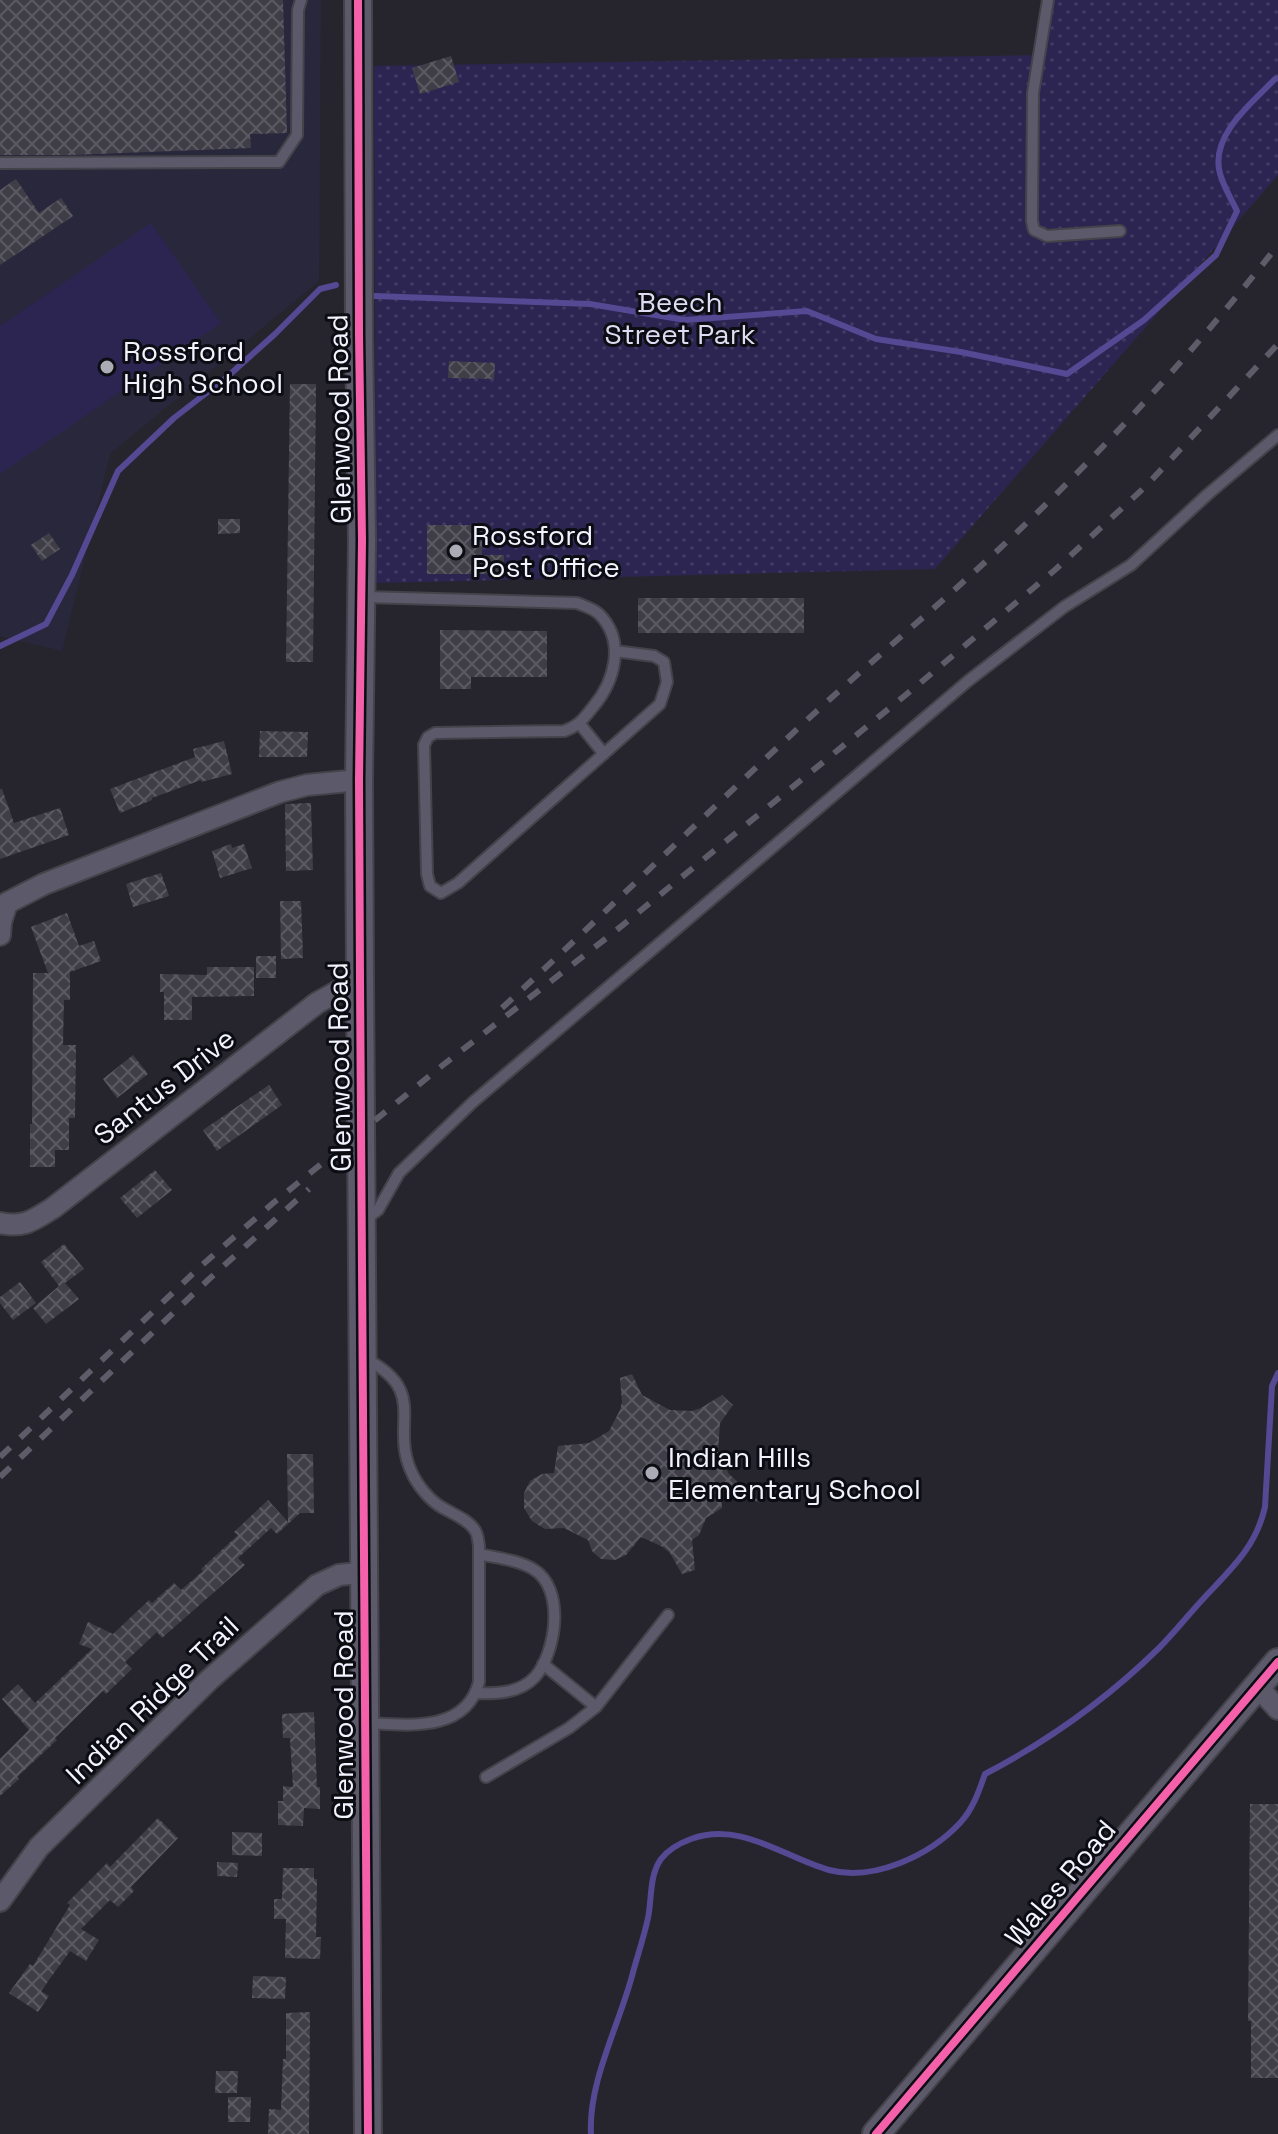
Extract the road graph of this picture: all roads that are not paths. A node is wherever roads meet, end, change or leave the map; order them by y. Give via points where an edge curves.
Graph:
1 (301, 0) edge
2 (358, 0) edge
3 (1048, 0) edge
4 (0, 163) edge
5 (1120, 231) dead end
6 (1278, 435) edge
7 (362, 597) junction
8 (615, 651) junction
9 (579, 723) junction
10 (604, 754) junction
11 (359, 780) junction
12 (0, 935) edge
13 (360, 979) junction
14 (0, 1223) edge
15 (361, 1223) junction
16 (362, 1357) junction
17 (479, 1554) junction
18 (365, 1572) junction
19 (668, 1615) dead end
20 (1278, 1662) edge
21 (543, 1664) junction
22 (1257, 1686) junction
23 (476, 1693) junction
24 (596, 1707) junction
25 (1278, 1709) edge
26 (365, 1723) junction
27 (486, 1777) dead end
28 (0, 1901) edge
29 (368, 2134) edge
30 (876, 2134) edge

1 - 4 lane via 297,135 279,162
2 - 7 street, Glenwood Road
3 - 5 lane via 1033,93 1034,230 1047,236
6 - 15 lane via 1131,565 1064,607 968,681 473,1102 399,1173 378,1210
7 - 8 lane via 577,603 598,612 610,629
7 - 11 street, Glenwood Road
8 - 9 lane via 607,685
8 - 10 lane via 654,656 664,662 667,682 660,704
9 - 10 lane
9 - 10 lane via 564,731 428,737 424,745 430,886 441,893 458,883
11 - 12 street via 280,792 44,884 7,903
11 - 13 street, Glenwood Road
13 - 14 street, Santus Drive via 317,1003 53,1208 17,1227
13 - 15 street, Glenwood Road
15 - 16 street, Glenwood Road
16 - 17 lane via 390,1374 402,1393 411,1472 438,1506 476,1531
16 - 18 street, Glenwood Road
17 - 21 lane via 535,1570 547,1582 555,1617
17 - 23 lane
18 - 26 street, Glenwood Road
18 - 28 street, Indian Ridge Trail via 317,1585 209,1680 39,1847
19 - 24 lane
20 - 22 street, Wales Road
21 - 23 lane via 533,1679 514,1689
21 - 24 lane
22 - 25 street
22 - 30 street, Wales Road
23 - 26 lane via 460,1711 431,1724
24 - 27 lane
26 - 29 street, Glenwood Road

